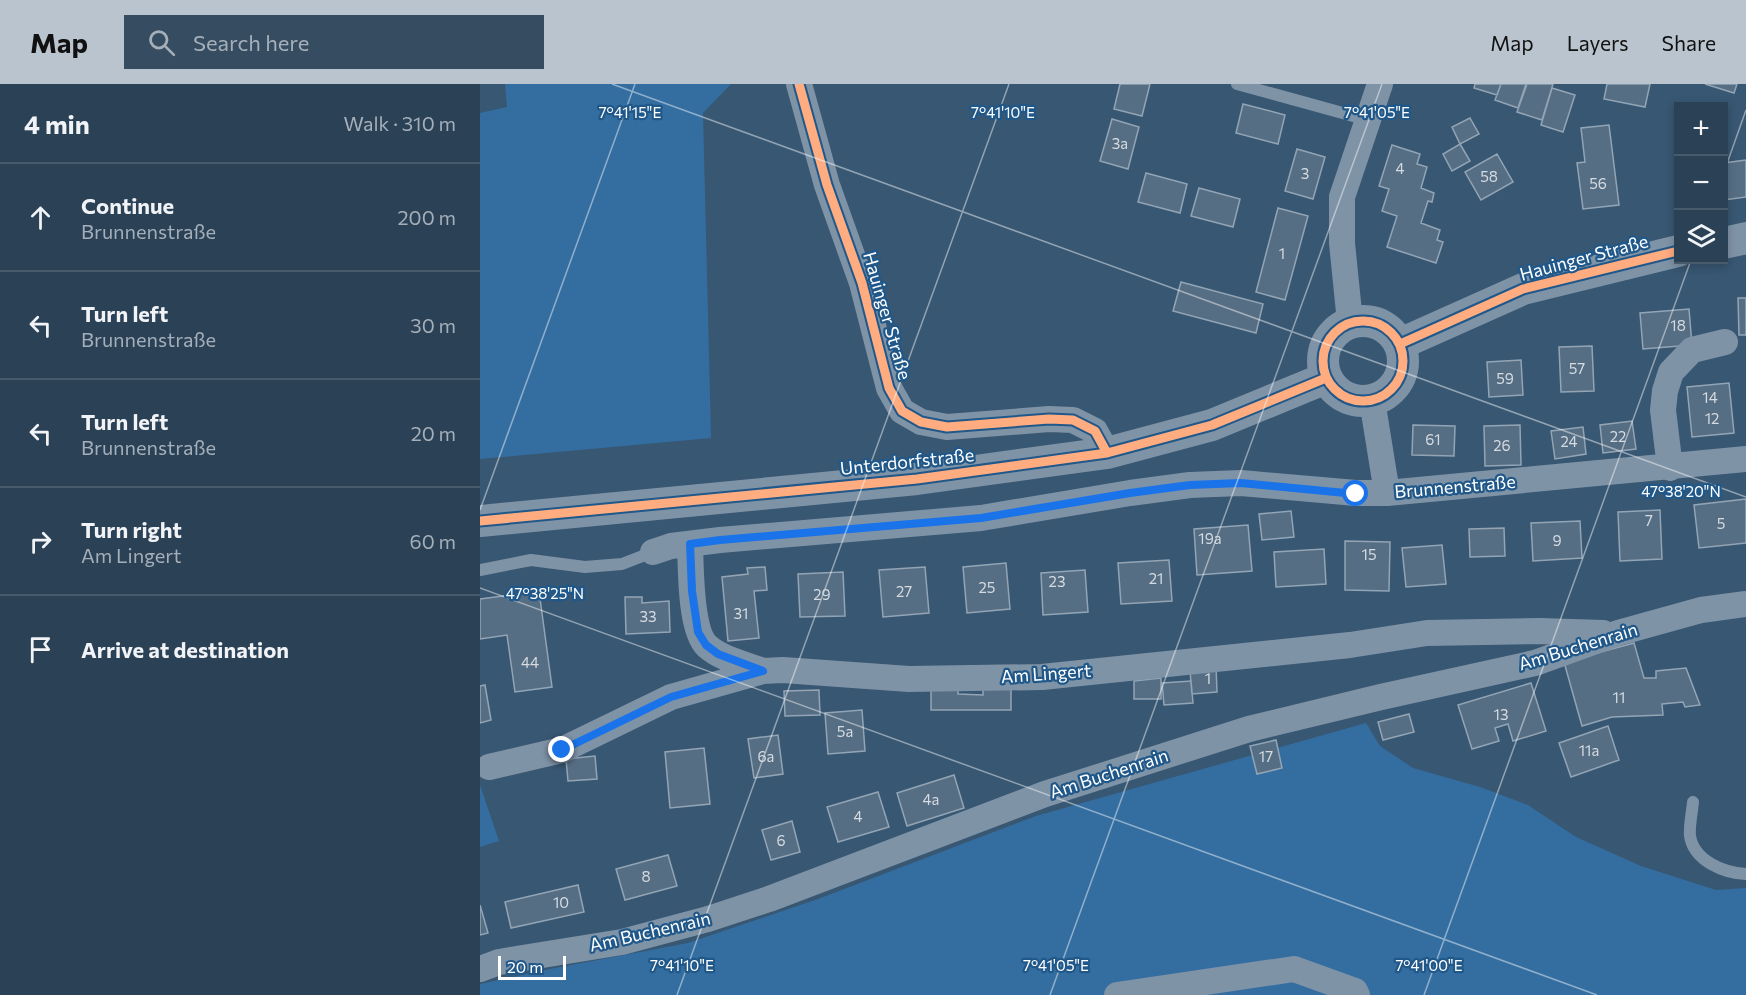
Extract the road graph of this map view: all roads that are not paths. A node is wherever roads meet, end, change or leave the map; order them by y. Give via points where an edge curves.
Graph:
1 (798, 84) edge
2 (1237, 84) edge
3 (1380, 84) edge
4 (1368, 120) junction
5 (1746, 238) edge
6 (1728, 242) edge
7 (1674, 252) edge
8 (1350, 322) junction
9 (1725, 342) dead end
10 (1400, 344) junction
11 (1326, 378) junction
12 (1372, 400) junction
13 (1107, 453) junction
14 (1746, 459) edge
15 (1670, 468) junction
16 (1387, 493) junction
17 (480, 521) edge
18 (690, 544) junction
19 (653, 552) joint
20 (480, 570) edge
21 (1746, 604) edge
22 (1618, 633) junction
23 (763, 671) junction
24 (489, 767) dead end
25 (1693, 802) dead end
26 (1746, 874) edge
27 (480, 969) edge
28 (1117, 995) edge
29 (1357, 995) edge

1 - 13 street, Hauinger Straße via 826,185 862,283 889,388 902,411 921,422 947,427 1072,420 1095,431
2 - 4 lane
3 - 4 street
4 - 8 street via 1342,197
5 - 6 street
7 - 10 street, Hauinger Straße via 1523,289
8 - 10 street via 1370,321 1388,329
8 - 11 street via 1335,331 1326,345 1322,362
9 - 15 street via 1692,350 1671,372 1663,410
10 - 12 street via 1404,362 1400,379 1389,393
11 - 12 street via 1338,393 1354,400
11 - 13 street, Unterdorfstraße via 1212,424
12 - 16 street
13 - 17 street, Unterdorfstraße via 917,479
14 - 15 street, Brunnenstraße
15 - 16 street, Brunnenstraße
16 - 18 street, Brunnenstraße via 1356,494 1241,483 1190,485 981,518
18 - 19 street
18 - 23 street via 698,632 718,654
19 - 20 lane via 622,564 585,567 531,560
21 - 22 street, Am Buchenrain via 1701,610
22 - 23 street, Am Lingert via 1427,633 1042,677 909,679
22 - 27 street, Am Buchenrain via 1535,663 1249,729 1045,794 708,919 622,942 499,962
23 - 24 street, Am Lingert via 671,697 562,750
25 - 26 lane via 1690,836 1696,854 1717,867
28 - 29 street via 1294,969

